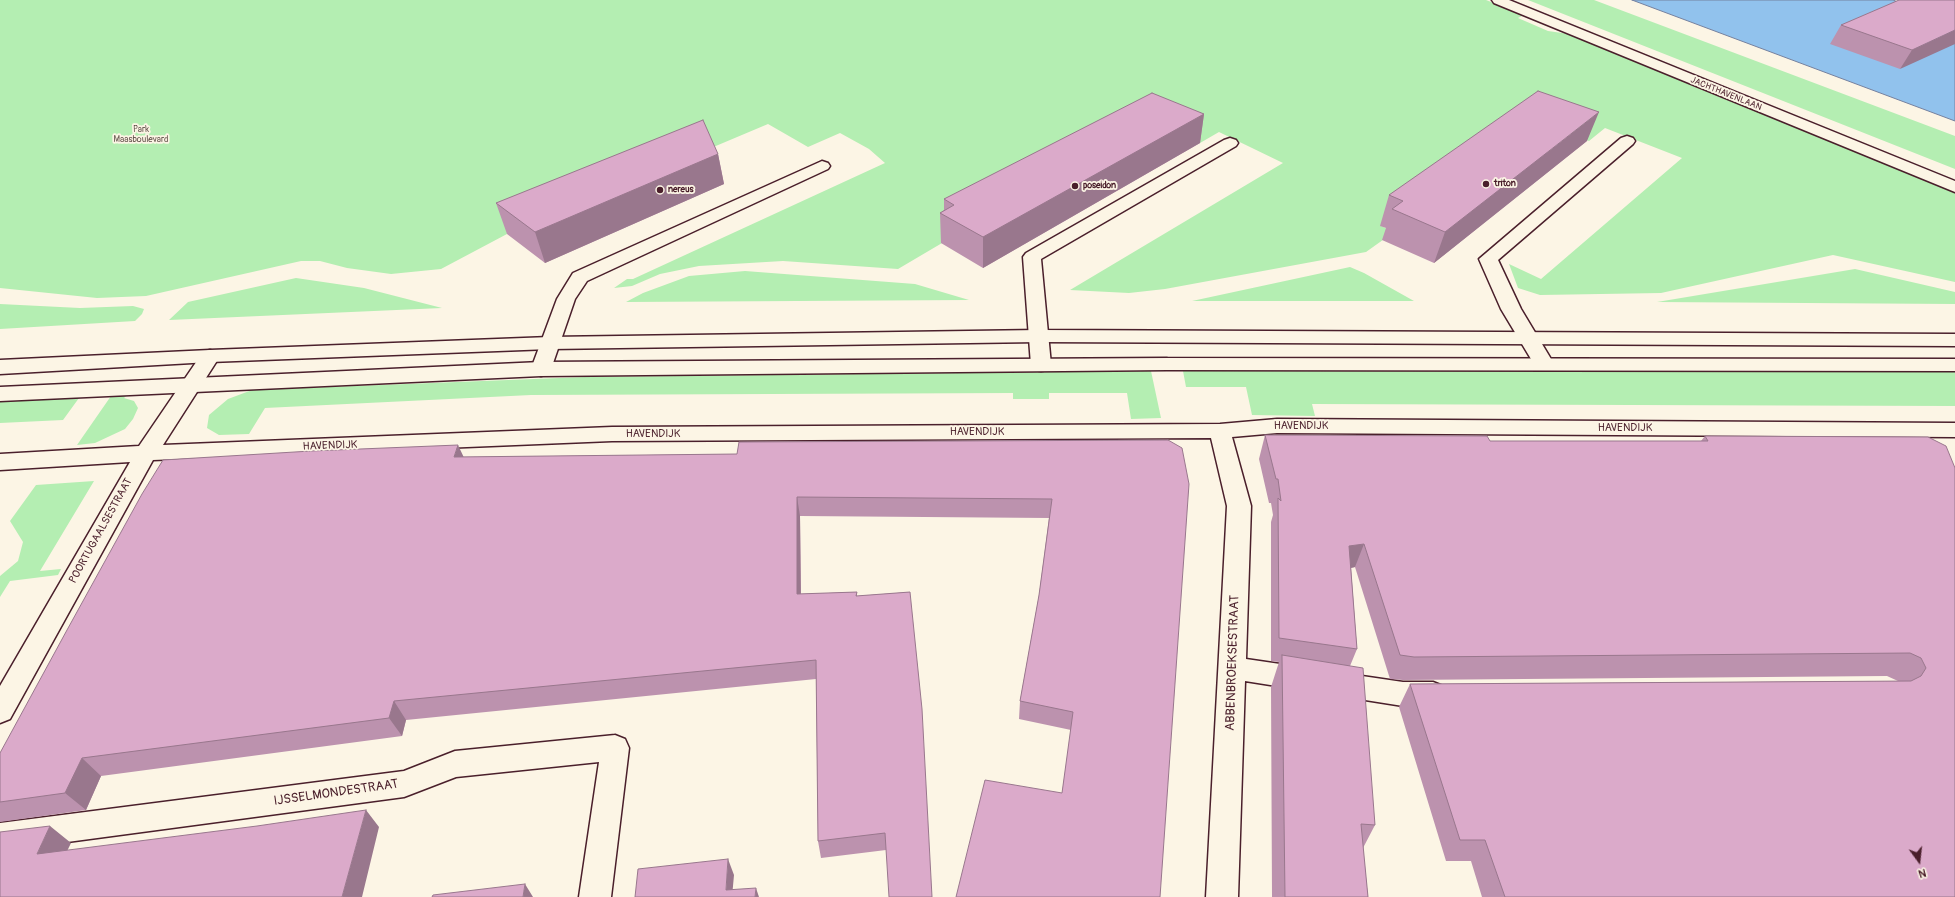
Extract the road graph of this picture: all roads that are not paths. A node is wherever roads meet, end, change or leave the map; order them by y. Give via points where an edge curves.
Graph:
1 (1498, 0) edge
2 (1627, 141) dead end
3 (1230, 143) dead end
4 (822, 166) dead end
5 (1955, 187) edge
6 (1039, 336) junction
7 (1527, 337) junction
8 (1955, 340) edge
9 (550, 343) junction
10 (210, 356) junction
11 (1544, 364) junction
12 (1041, 365) junction
13 (1955, 365) edge
14 (0, 367) edge
15 (541, 369) junction
16 (192, 384) junction
17 (0, 394) edge
18 (1955, 430) edge
19 (1220, 431) junction
20 (146, 453) junction
21 (0, 462) edge
22 (1233, 668) junction
23 (1459, 694) edge
24 (0, 712) edge
25 (0, 837) edge
26 (595, 897) edge
27 (1222, 897) edge

1 - 5 street, JACHTHAVENLAAN
2 - 7 street via 1488,259
3 - 6 street via 1032,257
4 - 9 street via 580,277 566,299
6 - 7 street
6 - 9 street
6 - 12 street
7 - 8 street
7 - 11 street
9 - 10 street
9 - 15 street
10 - 14 street
10 - 16 street, POORTUGAALSESTRAAT
11 - 12 street
11 - 13 street
12 - 15 street
15 - 16 street
16 - 17 street
16 - 20 street, POORTUGAALSESTRAAT
18 - 19 street, HAVENDIJK via 1277,426
19 - 20 street, HAVENDIJK via 612,434
19 - 22 street, ABBENBROEKSESTRAAT via 1239,506
20 - 21 street, HAVENDIJK
20 - 24 street, POORTUGAALSESTRAAT
22 - 23 street via 1403,694
22 - 27 street, ABBENBROEKSESTRAAT
25 - 26 street, IJSSELMONDESTRAAT via 404,784 455,764 615,748

